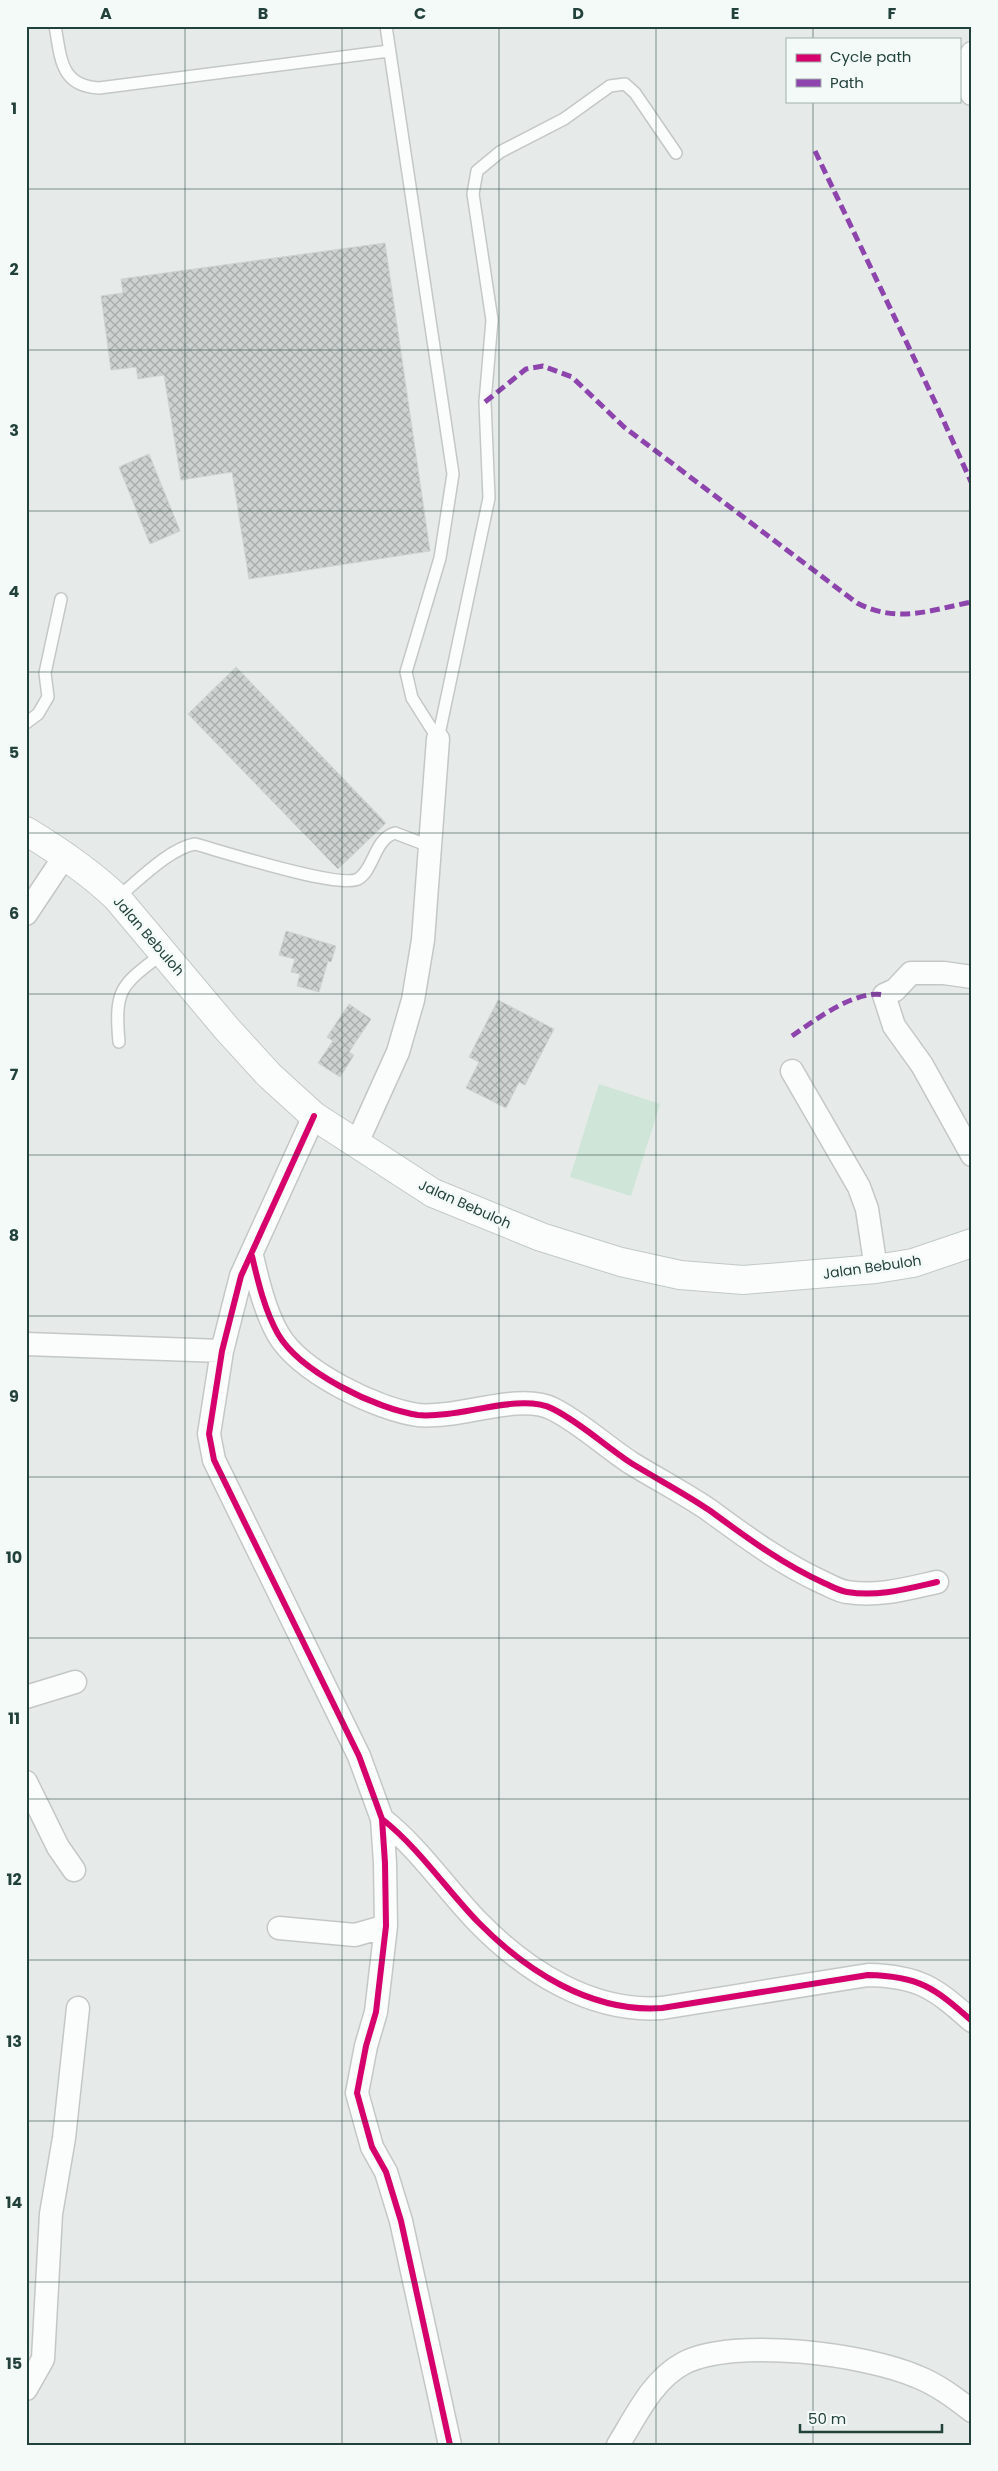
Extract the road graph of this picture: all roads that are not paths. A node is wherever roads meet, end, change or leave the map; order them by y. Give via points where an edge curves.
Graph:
1 (55, 26) edge
2 (386, 26) edge
3 (389, 50) junction
4 (972, 53) edge
5 (972, 94) edge
6 (676, 153) dead end
7 (61, 599) dead end
8 (26, 723) edge
9 (438, 740) junction
10 (26, 831) edge
11 (429, 846) junction
12 (66, 854) junction
13 (117, 898) junction
14 (26, 914) edge
15 (164, 953) junction
16 (972, 977) edge
17 (118, 1042) dead end
18 (792, 1071) dead end
19 (314, 1116) junction
20 (356, 1145) junction
21 (972, 1156) edge
22 (972, 1243) edge
23 (252, 1256) junction
24 (876, 1270) junction
25 (26, 1344) edge
26 (222, 1351) junction
27 (936, 1582) dead end
28 (75, 1682) dead end
29 (26, 1697) edge
30 (26, 1782) edge
31 (382, 1819) junction
32 (74, 1870) dead end
33 (386, 1926) junction
34 (278, 1928) dead end
35 (78, 2008) dead end
36 (972, 2021) edge
37 (26, 2389) edge
38 (972, 2411) edge
39 (450, 2445) edge
40 (618, 2445) edge

1 - 3 lane via 62,64 69,77 86,87 99,88
2 - 3 lane
3 - 9 lane via 453,474 440,558 406,672 412,698
4 - 5 street via 964,67 965,83
6 - 9 lane via 635,93 625,84 617,84 556,123 500,152 477,171 473,194 492,320 485,402 490,498
7 - 8 lane via 45,673 48,697 38,714
9 - 11 street
10 - 12 main road, Jalan Bebuloh
11 - 13 lane via 395,833 390,835 379,847 366,872 352,881 260,863 195,844 186,845
11 - 20 street via 423,940 413,1000 398,1052
12 - 13 main road, Jalan Bebuloh
12 - 14 street
13 - 15 main road, Jalan Bebuloh
15 - 17 lane via 128,980 121,993
15 - 19 main road, Jalan Bebuloh via 269,1075
16 - 21 street via 944,973 912,974 895,990 884,995 894,1026 922,1065
18 - 24 street via 859,1187 867,1209
19 - 20 main road, Jalan Bebuloh
19 - 23 street
20 - 24 main road, Jalan Bebuloh via 433,1193 541,1237 621,1262 680,1275 743,1280
22 - 24 main road, Jalan Bebuloh via 913,1263
23 - 26 street via 241,1276
23 - 27 street via 268,1313 278,1335 312,1368 366,1399 419,1415 518,1404 552,1408 803,1573 845,1592 880,1594
25 - 26 street
26 - 31 street via 209,1434 214,1460 359,1756
28 - 29 street
30 - 32 street via 58,1847
31 - 33 street
31 - 36 street via 479,1922 523,1962 588,1996 642,2010 868,1975 895,1976 922,1982
33 - 34 street via 355,1935
33 - 39 street via 376,2012 357,2093 372,2147 386,2172 401,2221
35 - 37 street via 64,2138 51,2214 42,2358
38 - 40 street via 938,2387 891,2367 777,2350 721,2352 701,2356 671,2373 649,2395

